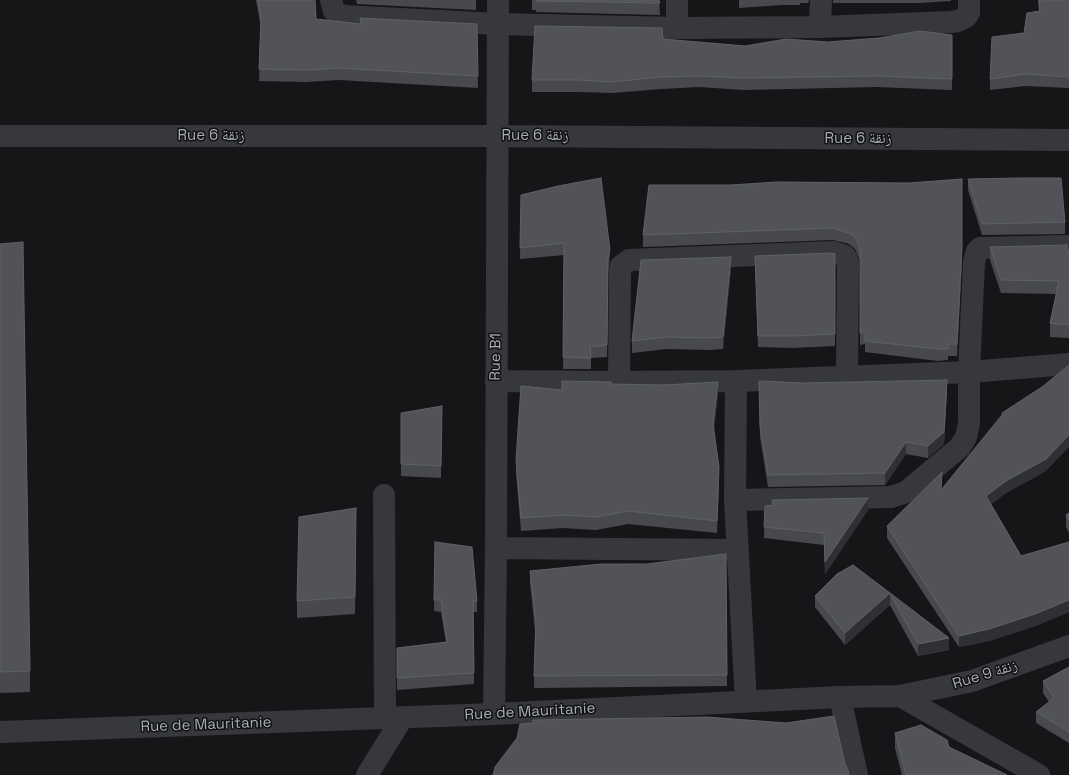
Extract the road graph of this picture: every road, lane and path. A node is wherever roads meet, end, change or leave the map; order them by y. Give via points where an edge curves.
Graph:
1 (498, 0) edge
2 (677, 0) edge
3 (820, 0) edge
4 (969, 0) edge
5 (337, 8) edge
6 (498, 24) junction
7 (820, 27) junction
8 (677, 28) junction
9 (0, 136) edge
10 (498, 136) junction
11 (1069, 140) edge
12 (1069, 246) edge
13 (1069, 364) edge
14 (969, 372) junction
15 (847, 376) junction
16 (496, 381) junction
17 (736, 381) junction
18 (619, 382) junction
19 (384, 496) dead end
20 (735, 500) junction
21 (496, 548) junction
22 (737, 550) junction
23 (1069, 646) edge
24 (900, 696) junction
25 (840, 697) junction
26 (746, 702) junction
27 (494, 714) junction
28 (394, 717) junction
29 (0, 732) edge
30 (367, 775) edge
31 (857, 775) edge
32 (1039, 775) edge

1 - 6 street, Rue B1
2 - 8 street
3 - 7 street
4 - 7 street via 969,13 958,21
5 - 6 street
6 - 8 street
6 - 10 street, Rue B1
7 - 8 street
9 - 10 street, Rue 6 زنقة
10 - 11 street, Rue 6 زنقة
10 - 16 street, Rue B1
12 - 14 street via 980,248 977,251 974,262
13 - 14 street
14 - 15 street
14 - 20 street via 970,423 966,437 960,447 906,492 891,497
15 - 17 street
15 - 18 street via 848,263 845,256 833,252 629,260 622,266 619,274
16 - 18 street
16 - 21 street, Rue B1
17 - 18 street
17 - 20 street
19 - 28 street
20 - 22 street
21 - 22 street
21 - 27 street, Rue B1
22 - 26 street
23 - 24 street, Rue 9 زنقة via 972,681
24 - 25 street, Rue de Mauritanie
24 - 32 street
25 - 26 street, Rue de Mauritanie
25 - 31 street
26 - 27 street, Rue de Mauritanie
27 - 28 street, Rue de Mauritanie
28 - 29 street, Rue de Mauritanie
28 - 30 street

